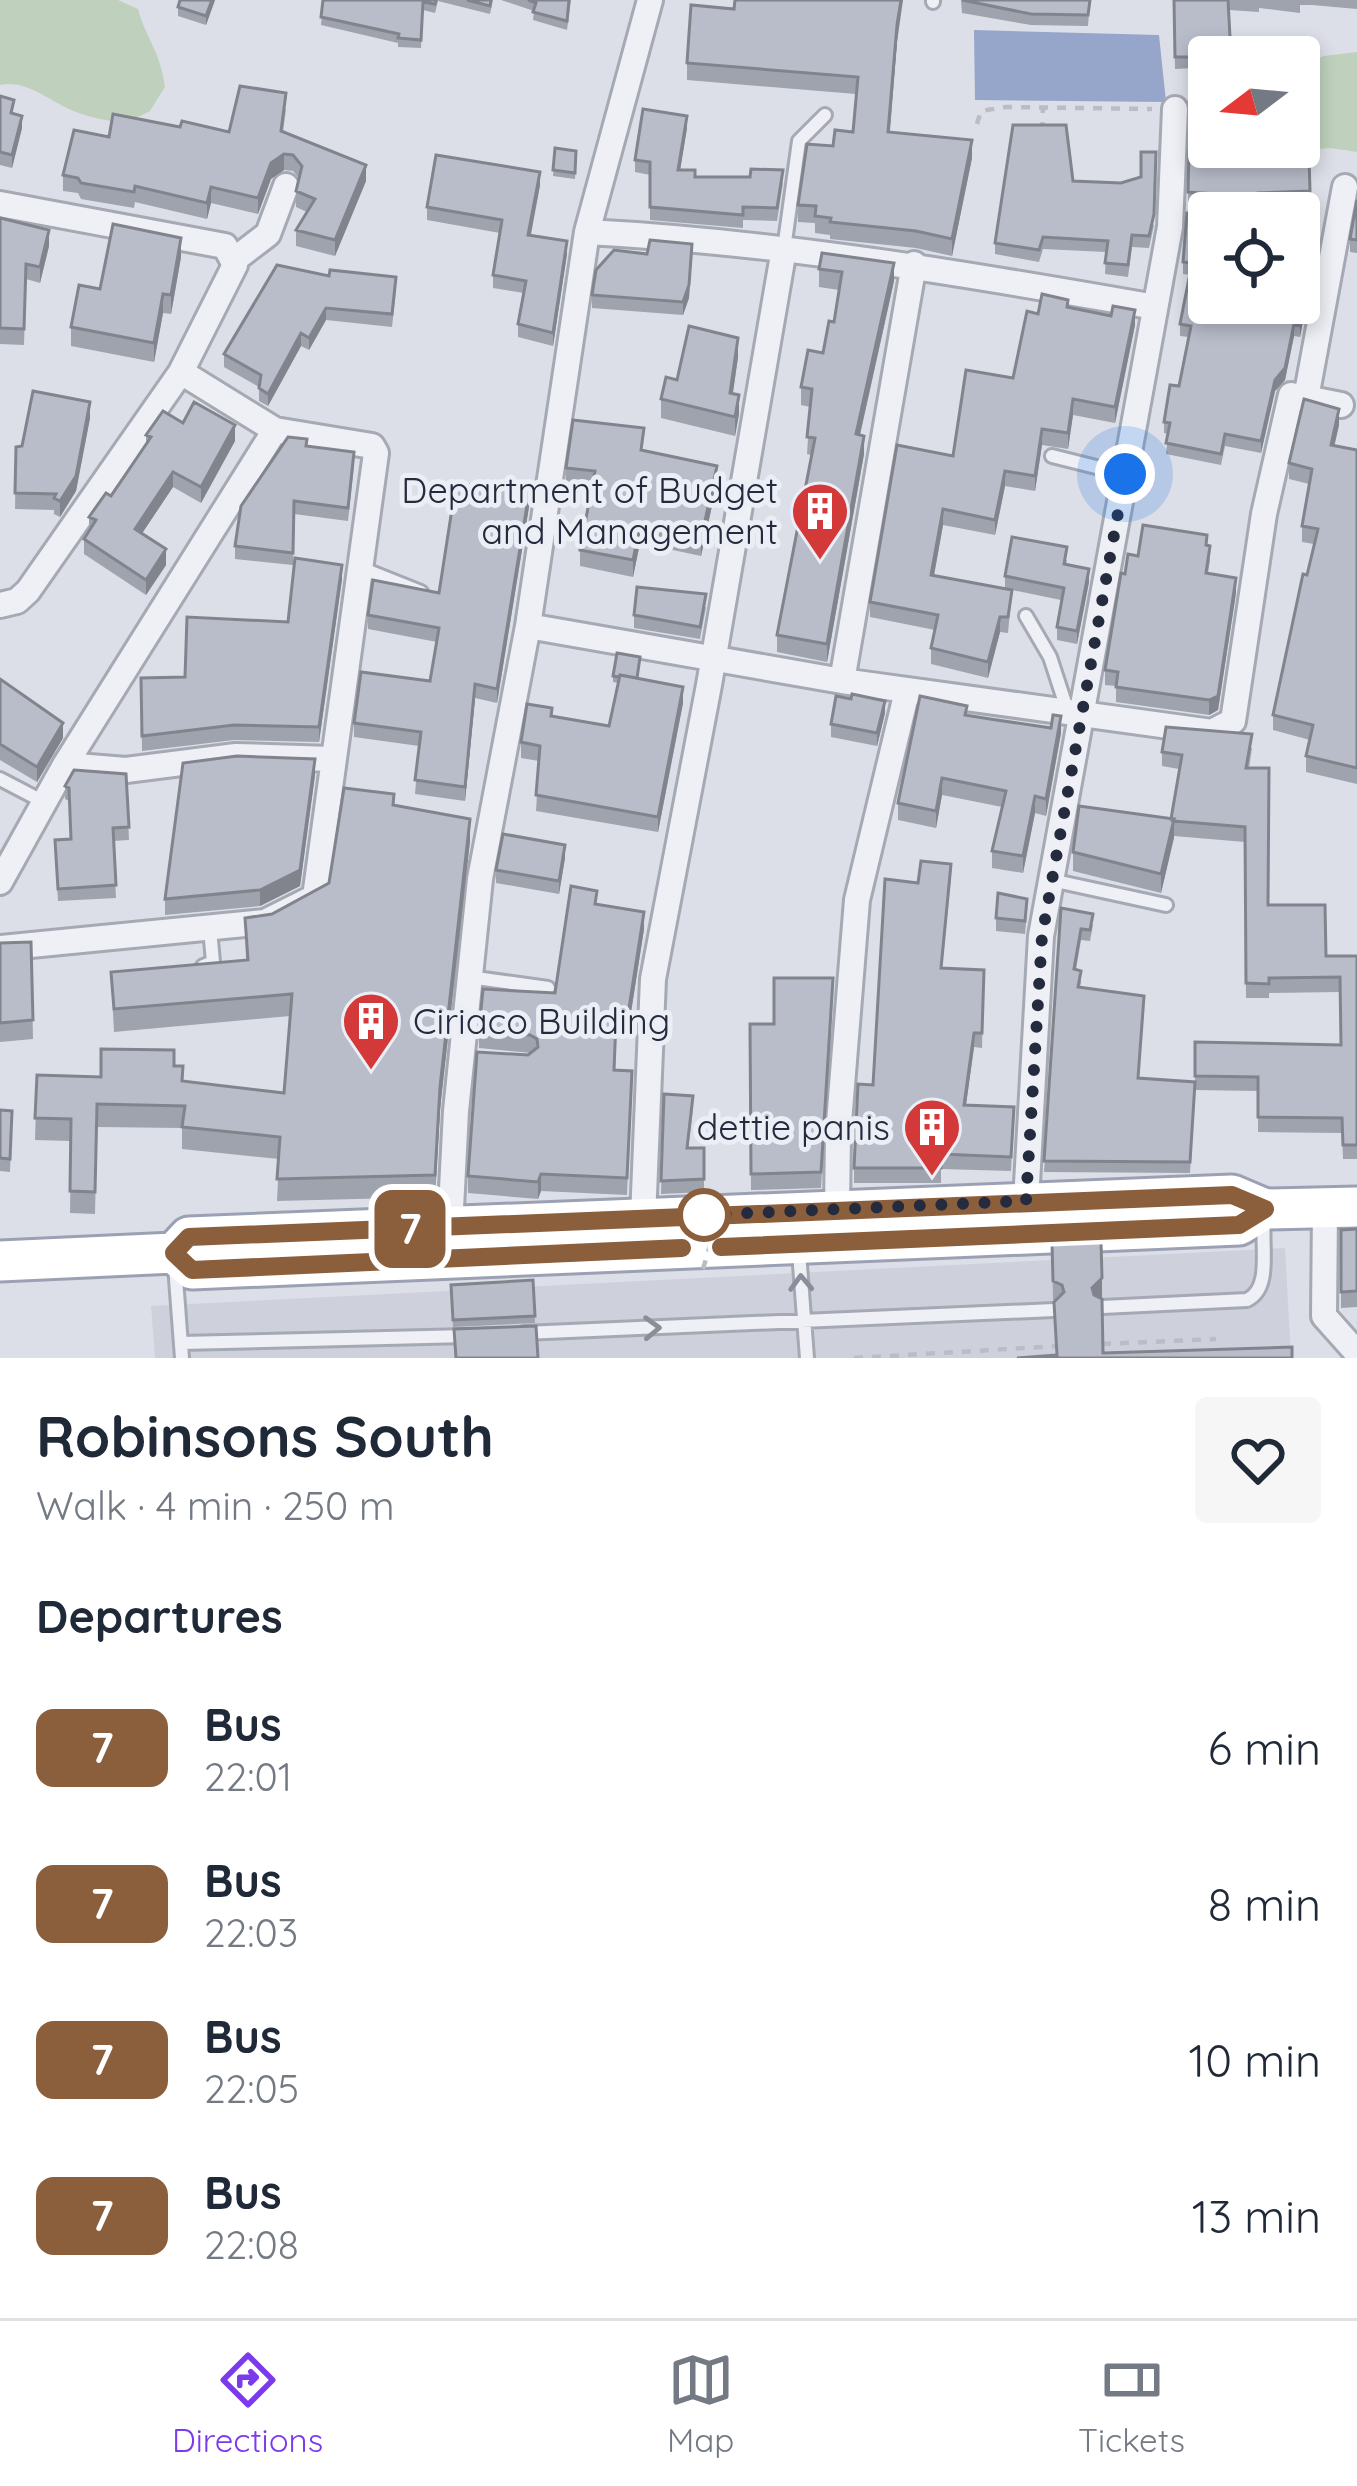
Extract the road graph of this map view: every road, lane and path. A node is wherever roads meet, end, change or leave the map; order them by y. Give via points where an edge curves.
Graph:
1 (650, 0) edge
2 (1043, 107) junction
3 (1175, 111) joint
4 (825, 115) dead end
5 (977, 124) dead end
6 (1042, 132) edge
7 (286, 186) dead end
8 (1345, 187) dead end
9 (0, 204) edge
10 (587, 232) junction
11 (784, 249) junction
12 (234, 260) junction
13 (914, 264) junction
14 (1155, 308) junction
15 (181, 372) junction
16 (1306, 398) junction
17 (1341, 405) edge
18 (275, 430) junction
19 (1052, 456) dead end
20 (1125, 474) junction
21 (361, 568) junction
22 (432, 597) edge
23 (0, 604) edge
24 (1026, 616) dead end
25 (529, 626) junction
26 (713, 659) junction
27 (842, 681) junction
28 (907, 691) junction
29 (1076, 715) junction
30 (332, 759) junction
31 (65, 765) junction
32 (0, 779) edge
33 (45, 802) junction
34 (9, 846) edge
35 (1051, 880) junction
36 (0, 882) edge
37 (1166, 905) dead end
38 (209, 927) junction
39 (0, 948) edge
40 (189, 968) edge
41 (468, 977) junction
42 (548, 988) edge
43 (724, 1198) dead end
44 (1026, 1201) junction
45 (1341, 1208) edge
46 (837, 1209) junction
47 (1265, 1209) junction
48 (643, 1218) junction
49 (797, 1227) junction
50 (450, 1228) junction
51 (174, 1253) junction
52 (0, 1261) edge
53 (704, 1269) dead end
54 (1102, 1307) edge
55 (1054, 1310) edge
56 (804, 1323) junction
57 (515, 1333) edge
58 (475, 1335) edge
59 (1216, 1339) dead end
60 (1103, 1343) edge
61 (1058, 1346) edge
62 (181, 1351) edge
63 (1357, 1353) edge
64 (807, 1358) edge
65 (854, 1358) edge

1 - 10 street
2 - 3 path
2 - 5 path via 981,111
2 - 6 path
3 - 14 street via 1180,214
4 - 11 lane via 799,141
7 - 12 street via 268,234
8 - 16 street
9 - 12 street via 225,246
10 - 11 street
10 - 25 street
11 - 13 street
11 - 26 street
12 - 15 street
13 - 14 street
13 - 27 street
14 - 20 street
15 - 18 street
15 - 23 street via 28,591
16 - 17 street
16 - 29 street via 1291,394 1233,721 1208,732
18 - 21 street via 375,449
18 - 31 street
19 - 20 lane
20 - 29 street
21 - 22 lane
21 - 30 street
24 - 29 lane
25 - 26 street
25 - 41 street
26 - 27 street
26 - 48 street via 653,979
27 - 28 street
28 - 29 street
28 - 46 street via 857,900
29 - 35 street
30 - 31 street via 236,756 126,770
30 - 38 street via 315,897 265,922
31 - 33 street
32 - 33 lane
33 - 34 street
34 - 36 street
35 - 37 lane
35 - 44 street
38 - 39 street
38 - 40 lane via 213,962
41 - 42 lane
41 - 50 street via 472,1058
43 - 53 path, bridge
44 - 46 main road
44 - 47 main road via 1232,1195
45 - 47 main road
45 - 63 street via 1324,1316
46 - 49 main road
47 - 49 main road via 1239,1225
47 - 54 lane via 1256,1296
48 - 49 main road
48 - 50 main road
49 - 51 main road via 192,1270
56 -> 49 lane
50 - 51 main road via 189,1237
51 - 52 main road
51 - 62 lane
55 - 56 lane
57 -> 56 lane
56 - 64 lane
58 - 62 lane
59 - 60 path
61 - 65 path

